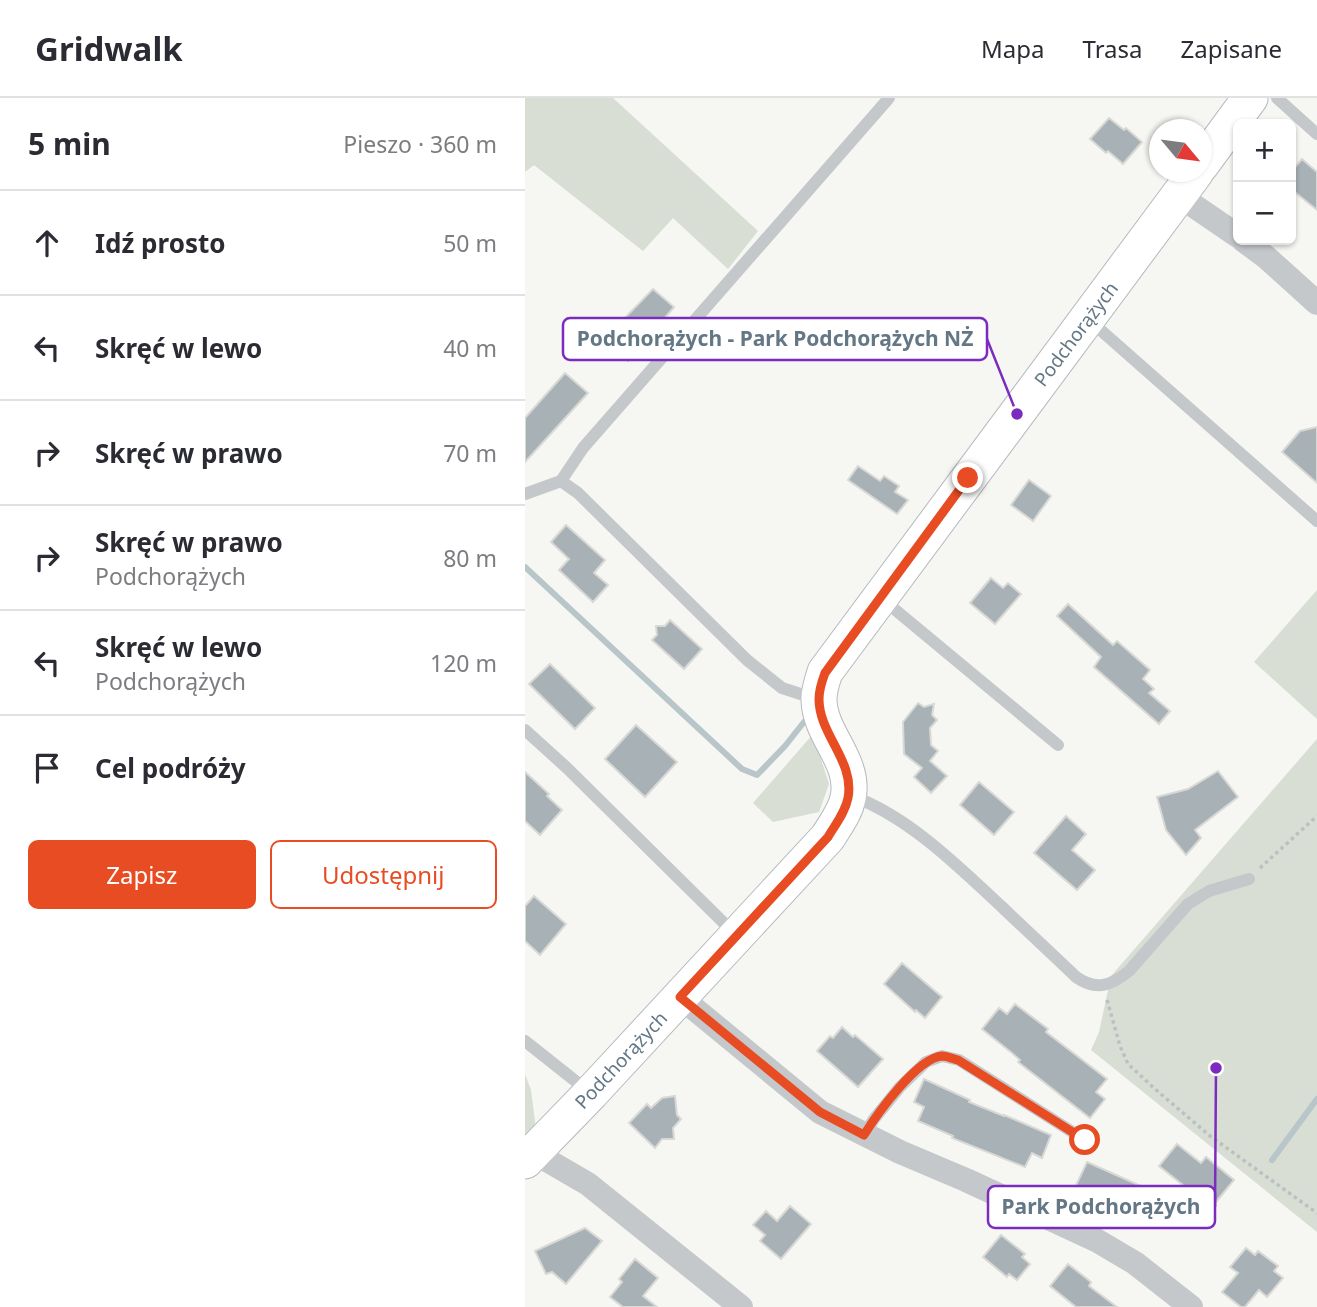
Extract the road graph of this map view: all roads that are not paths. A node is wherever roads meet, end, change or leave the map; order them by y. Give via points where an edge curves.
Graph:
1 (888, 98) edge
2 (1250, 98) edge
3 (1277, 98) edge
4 (1317, 134) edge
5 (1212, 151) edge
6 (1187, 183) edge
7 (1233, 231) edge
8 (1250, 245) edge
9 (1317, 303) edge
10 (1087, 319) junction
11 (561, 481) junction
12 (525, 494) edge
13 (1317, 521) edge
14 (880, 598) junction
15 (819, 700) junction
16 (525, 730) edge
17 (1058, 745) dead end
18 (849, 794) junction
19 (1248, 879) road end
20 (737, 936) junction
21 (680, 997) junction
22 (525, 1041) edge
23 (591, 1093) junction
24 (864, 1135) junction
25 (1085, 1140) dead end
26 (529, 1156) edge
27 (741, 1307) edge
28 (1191, 1307) edge

1 - 11 lane via 583,448
2 - 5 street
3 - 4 lane
6 - 7 street
6 - 10 street, Podchorążych
8 - 9 street
10 - 13 lane
10 - 14 street, Podchorążych
11 - 12 lane
11 - 15 lane via 747,660 782,688
14 - 15 street, Podchorążych via 825,673
14 - 17 lane
15 - 18 street via 846,766
16 - 20 lane
18 - 19 lane via 887,811 941,852 1076,977 1095,986 1129,971 1188,904 1209,891
18 - 20 street, Podchorążych via 828,837
20 - 21 street, Podchorążych
21 - 23 street, Podchorążych
21 - 24 street via 820,1112
22 - 23 lane
23 - 26 street, Podchorążych
24 - 25 lane via 900,1087 926,1062 942,1056 958,1060
24 - 28 street via 1096,1240 1135,1263
26 - 27 street via 588,1184

